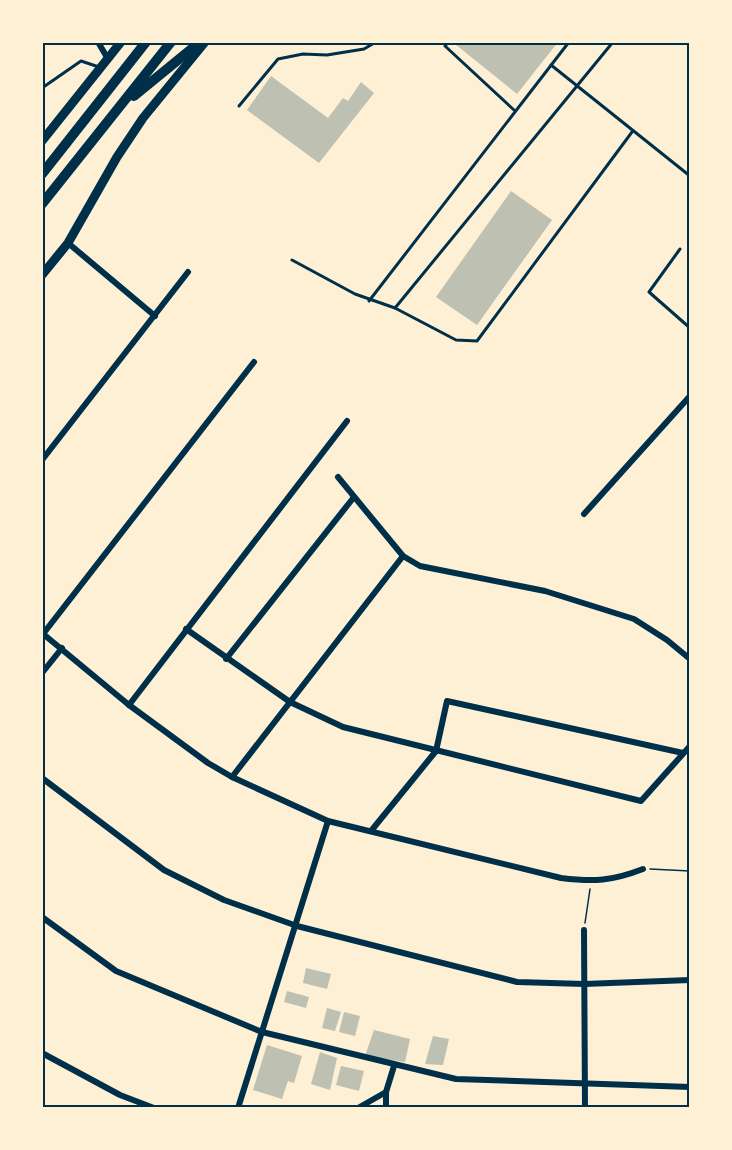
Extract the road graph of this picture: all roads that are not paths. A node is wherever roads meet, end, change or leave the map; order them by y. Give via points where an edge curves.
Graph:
1 (98, 42) edge
2 (121, 42) edge
3 (146, 42) edge
4 (171, 42) edge
5 (200, 42) edge
6 (205, 42) edge
7 (376, 42) edge
8 (448, 42) edge
9 (569, 42) edge
10 (612, 42) edge
11 (108, 58) junction
12 (550, 65) junction
13 (101, 67) junction
14 (576, 86) junction
15 (42, 88) edge
16 (239, 106) dead end
17 (118, 110) junction
18 (514, 110) junction
19 (633, 132) junction
20 (42, 141) edge
21 (42, 174) edge
22 (690, 176) edge
23 (42, 204) edge
24 (68, 243) junction
25 (680, 249) dead end
26 (292, 260) dead end
27 (188, 272) dead end
28 (42, 275) edge
29 (369, 301) junction
30 (395, 308) junction
31 (155, 316) junction
32 (690, 328) edge
33 (254, 362) dead end
34 (690, 396) edge
35 (347, 421) dead end
36 (42, 460) edge
37 (338, 477) dead end
38 (354, 497) junction
39 (584, 514) dead end
40 (403, 556) junction
41 (186, 629) junction
42 (42, 633) edge
43 (62, 648) junction
44 (690, 659) edge
45 (226, 660) junction
46 (42, 673) edge
47 (290, 702) junction
48 (129, 705) junction
49 (690, 746) edge
50 (436, 751) junction
51 (683, 753) junction
52 (232, 777) junction
53 (42, 778) edge
54 (328, 821) junction
55 (371, 831) junction
56 (643, 868) road end
57 (42, 917) edge
58 (297, 926) junction
59 (584, 930) road end
60 (690, 980) edge
61 (584, 984) junction
62 (262, 1032) junction
63 (42, 1053) edge
64 (394, 1066) junction
65 (585, 1086) junction
66 (690, 1087) edge
67 (386, 1092) junction
68 (154, 1108) edge
69 (238, 1108) edge
70 (358, 1108) edge
71 (386, 1108) edge
72 (585, 1108) edge

1 - 11 street
2 - 11 main road
3 - 21 highway
4 - 17 highway
5 - 17 highway
6 - 24 main road via 143,118
7 - 16 lane via 364,49 278,59
8 - 18 lane via 445,46
9 - 12 lane
10 - 14 lane
11 - 13 main road
12 - 14 lane
12 - 18 lane
13 - 15 lane via 81,61
13 - 20 main road
14 - 19 lane
14 - 30 lane
17 - 23 highway
18 - 29 lane
19 - 22 lane
19 - 30 lane via 477,340 456,340
24 - 28 main road
24 - 31 street
25 - 32 lane via 649,292
26 - 29 lane
27 - 31 street
29 - 30 lane
31 - 36 street
33 - 42 street
34 - 39 street
35 - 41 street
37 - 38 street
38 - 40 street
38 - 45 street
40 - 44 street via 420,566 545,591 634,619
40 - 47 street
41 - 45 street
41 - 48 street
42 - 43 street
43 - 46 street
43 - 48 street
45 - 47 street
47 - 50 street via 343,727
47 - 52 street
48 - 52 street
49 - 51 street
50 - 51 street via 641,801
50 - 51 street via 447,701
50 - 55 street
52 - 54 street
53 - 58 street via 164,870 224,900
54 - 55 street
54 - 58 street
55 - 56 street via 561,878 592,882
57 - 62 street via 116,971
58 - 61 street via 517,982
58 - 62 street
59 - 61 street
60 - 61 street
61 - 65 street
62 - 64 street
62 - 69 street
63 - 68 street via 120,1095
64 - 65 street via 456,1079
64 - 67 street
65 - 66 street
65 - 72 street
67 - 70 street
67 - 71 street

